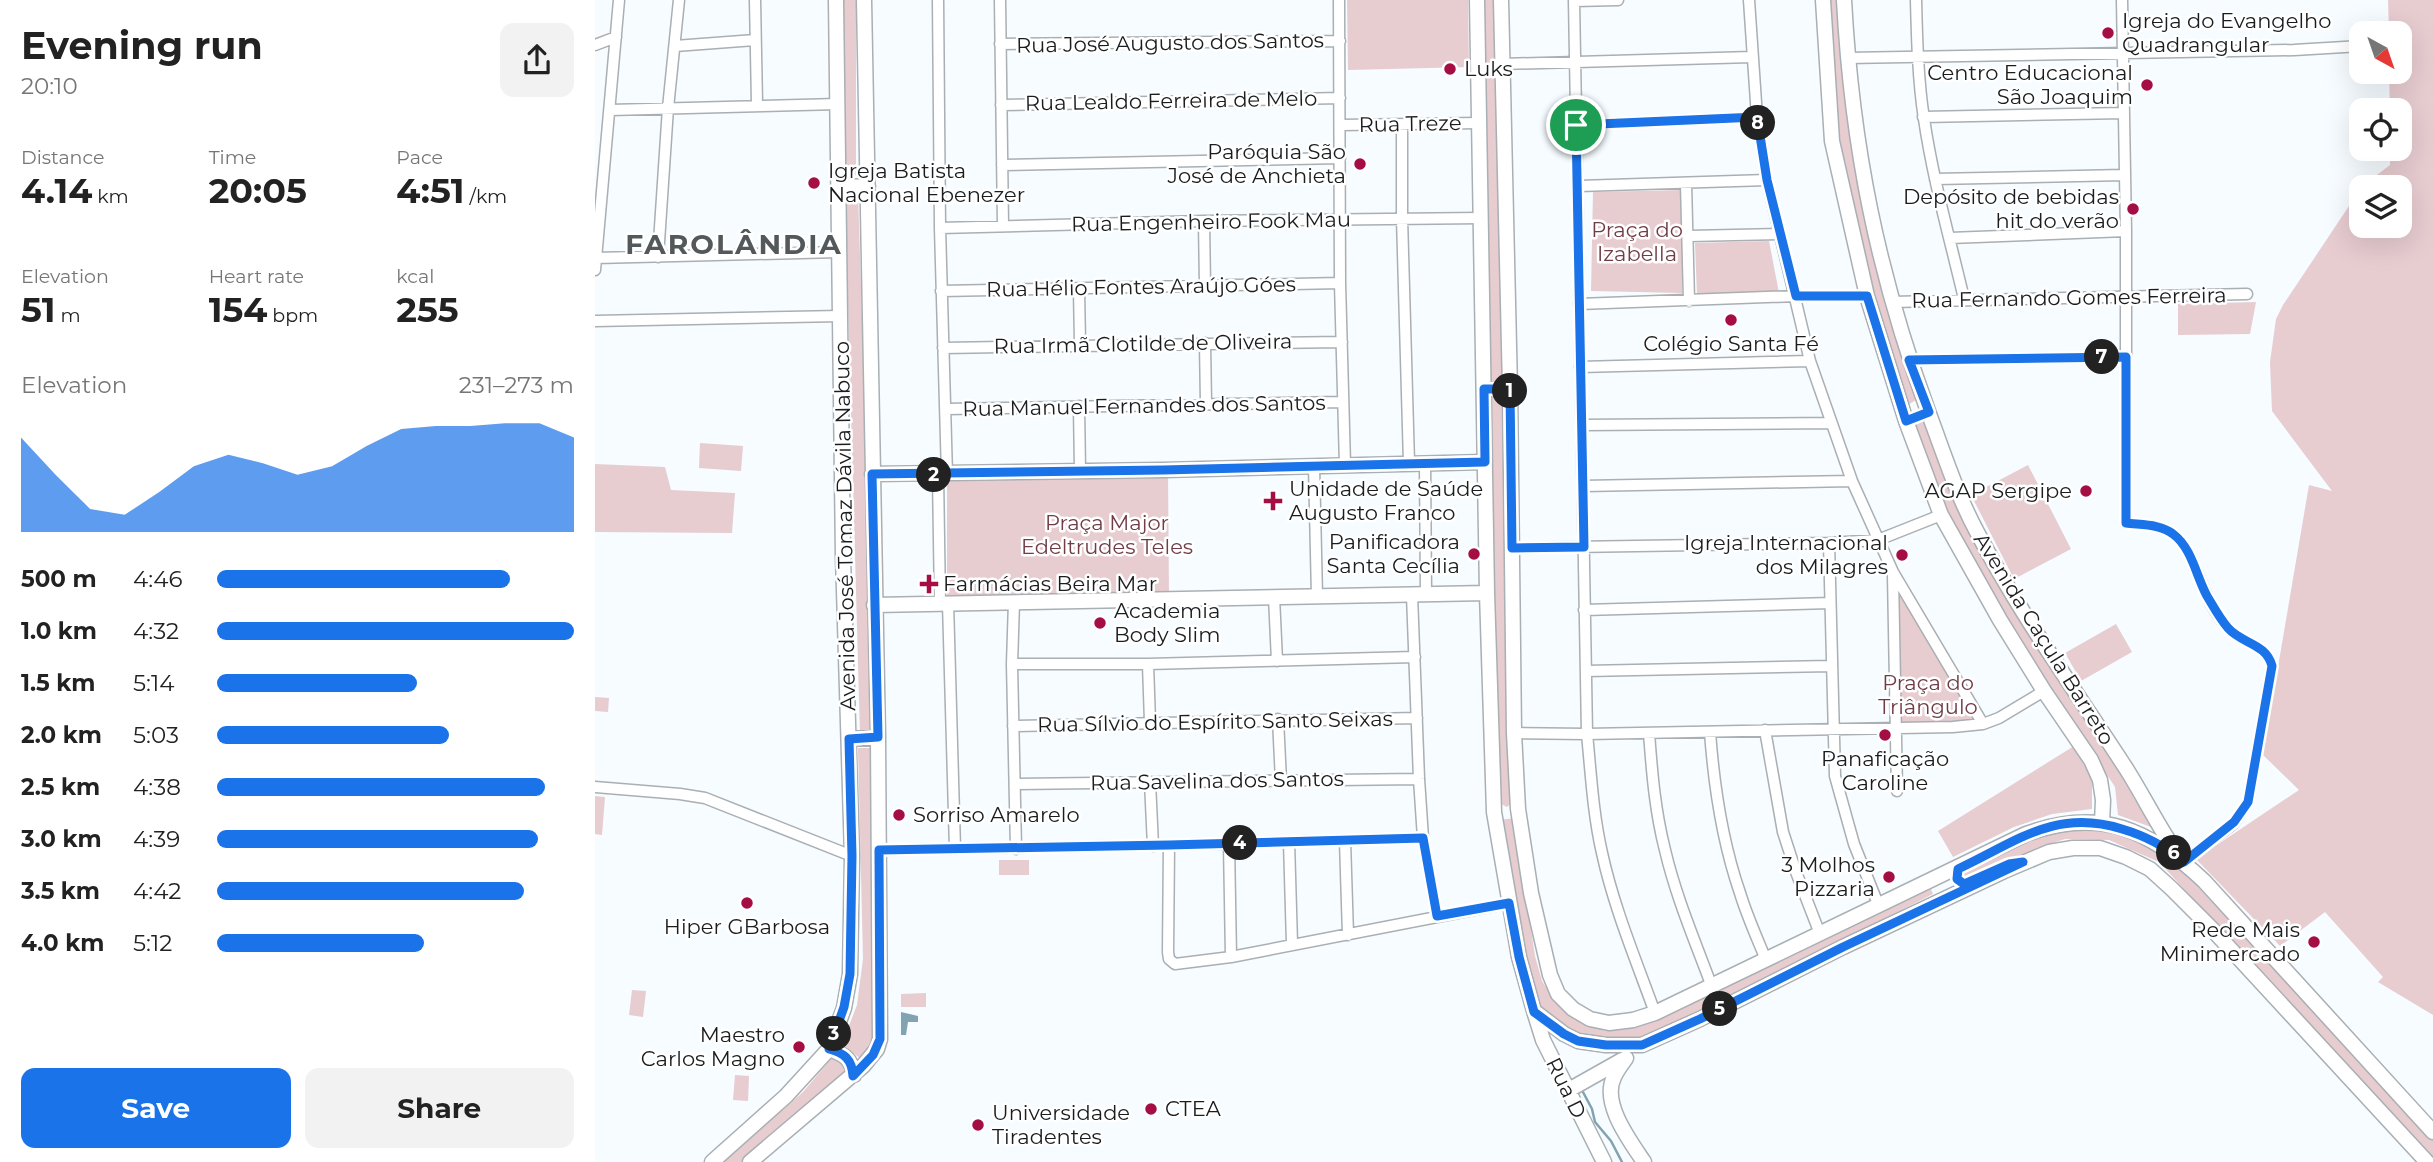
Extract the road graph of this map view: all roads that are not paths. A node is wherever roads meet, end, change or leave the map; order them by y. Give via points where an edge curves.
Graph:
1 (619, 0) edge
2 (679, 0) edge
3 (755, 0) edge
4 (835, 0) edge
5 (864, 0) edge
6 (938, 0) edge
7 (1000, 0) edge
8 (1339, 0) edge
9 (1477, 0) edge
10 (1501, 0) edge
11 (1574, 0) edge
12 (1618, 0) edge
13 (1749, 0) edge
14 (1823, 0) edge
15 (1844, 0) edge
16 (1916, 0) edge
17 (2122, 0) edge
18 (616, 37) junction
19 (755, 40) junction
20 (1340, 41) junction
21 (1000, 44) junction
22 (595, 45) edge
23 (675, 46) junction
24 (2349, 47) edge
25 (2123, 52) junction
26 (1917, 56) junction
27 (1752, 57) junction
28 (1847, 58) junction
29 (1574, 62) junction
30 (1502, 64) junction
31 (1341, 98) junction
32 (757, 104) junction
33 (838, 104) junction
34 (1001, 105) junction
35 (669, 108) junction
36 (610, 110) junction
37 (2123, 113) junction
38 (1757, 117) junction
39 (1923, 117) junction
40 (1479, 123) junction
41 (1341, 125) junction
42 (1576, 125) junction
43 (1402, 126) junction
44 (1340, 158) junction
45 (1002, 165) junction
46 (2124, 175) junction
47 (1935, 179) junction
48 (1767, 180) junction
49 (1686, 183) junction
50 (868, 186) junction
51 (1579, 186) junction
52 (840, 187) junction
53 (598, 199) edge
54 (1402, 218) junction
55 (1482, 218) junction
56 (1204, 221) junction
57 (1340, 221) junction
58 (1003, 226) junction
59 (940, 228) junction
60 (2126, 231) junction
61 (1780, 233) junction
62 (1689, 236) junction
63 (1949, 238) junction
64 (839, 252) junction
65 (659, 257) junction
66 (596, 258) edge
67 (595, 271) edge
68 (1340, 284) junction
69 (1205, 286) junction
70 (1079, 289) junction
71 (941, 291) junction
72 (2247, 294) dead end
73 (2126, 295) junction
74 (1796, 296) junction
75 (1867, 296) junction
76 (1964, 299) junction
77 (1689, 301) junction
78 (1892, 302) junction
79 (1579, 304) junction
80 (841, 316) junction
81 (595, 321) edge
82 (1342, 342) junction
83 (1205, 343) junction
84 (1080, 344) junction
85 (943, 348) junction
86 (2126, 357) junction
87 (1909, 360) junction
88 (1810, 361) junction
89 (1580, 367) junction
90 (1484, 389) junction
91 (1510, 389) junction
92 (1342, 402) junction
93 (1206, 404) junction
94 (1079, 406) junction
95 (946, 410) junction
96 (1929, 412) junction
97 (1906, 421) junction
98 (1830, 423) junction
99 (1582, 425) junction
100 (1485, 462) junction
101 (1409, 463) junction
102 (1425, 463) junction
103 (1345, 465) junction
104 (1314, 466) junction
105 (1080, 471) junction
106 (872, 474) junction
107 (942, 475) junction
108 (1852, 481) junction
109 (1583, 486) junction
110 (1941, 516) junction
111 (1878, 540) junction
112 (1829, 543) junction
113 (1584, 547) junction
114 (1512, 548) junction
115 (1893, 572) junction
116 (1487, 593) junction
117 (1419, 595) junction
118 (1317, 596) junction
119 (1274, 597) junction
120 (1014, 602) junction
121 (944, 603) junction
122 (1830, 603) junction
123 (874, 605) junction
124 (1584, 610) junction
125 (1415, 657) junction
126 (1277, 661) junction
127 (1012, 664) junction
128 (1148, 664) junction
129 (1831, 666) junction
130 (1586, 671) junction
131 (2044, 691) junction
132 (1417, 718) junction
133 (1278, 719) junction
134 (1150, 722) junction
135 (1983, 724) junction
136 (1013, 726) junction
137 (1895, 727) junction
138 (1832, 728) junction
139 (1765, 730) junction
140 (1710, 732) junction
141 (1514, 733) junction
142 (1649, 733) junction
143 (1587, 734) junction
144 (878, 737) junction
145 (849, 739) junction
146 (1419, 779) junction
147 (1281, 781) junction
148 (1150, 782) junction
149 (1015, 784) junction
150 (595, 788) edge
151 (1897, 791) dead end
152 (1518, 809) junction
153 (1494, 812) junction
154 (2102, 823) junction
155 (1423, 838) junction
156 (1345, 841) junction
157 (1289, 842) junction
158 (2005, 843) junction
159 (1229, 844) junction
160 (1169, 845) junction
161 (1153, 846) junction
162 (955, 849) junction
163 (1016, 849) junction
164 (879, 850) junction
165 (852, 856) junction
166 (2183, 861) junction
167 (2023, 862) junction
168 (1509, 903) junction
169 (1878, 904) junction
170 (1437, 916) junction
171 (1887, 926) junction
172 (1820, 934) junction
173 (1348, 935) junction
174 (1291, 944) junction
175 (1231, 957) junction
176 (1766, 960) junction
177 (1712, 986) junction
178 (1534, 1012) junction
179 (1655, 1013) junction
180 (1642, 1045) junction
181 (829, 1049) junction
182 (1626, 1058) junction
183 (853, 1076) junction
184 (1567, 1090) junction
185 (2433, 1132) edge
186 (712, 1162) edge
187 (750, 1162) edge
188 (1604, 1162) edge
189 (1644, 1162) edge
190 (2427, 1162) edge

1 - 18 street
2 - 23 street
3 - 19 street
4 - 33 main road, Avenida José Tomaz Dávila Nabuco
5 - 50 main road, Avenida José Tomaz Dávila Nabuco
6 - 59 street
7 - 21 street
8 - 20 street
9 - 40 main road, Rua D
10 - 30 main road
11 - 12 street
11 - 29 street
13 - 27 street
14 - 75 main road, Avenida Caçula Barreto via 1832,141
15 - 28 main road, Avenida Caçula Barreto
16 - 26 street
17 - 25 street
18 - 22 street
18 - 36 street
19 - 23 street
19 - 32 street
20 - 21 street, Rua José Augusto dos Santos
20 - 31 street
21 - 34 street
23 - 35 street
24 - 25 street
25 - 26 street
25 - 37 street
26 - 28 street
26 - 39 street
27 - 29 street
27 - 38 street
28 - 78 main road, Avenida Caçula Barreto via 1862,174
29 - 30 street
29 - 42 street
30 - 91 main road
31 - 34 street, Rua Lealdo Ferreira de Melo
31 - 41 street
32 - 33 street
32 - 35 street
33 - 52 main road, Avenida José Tomaz Dávila Nabuco
34 - 45 street
35 - 36 street
35 - 65 street
36 - 53 street
37 - 39 street
37 - 46 street
38 - 42 street
38 - 48 street
39 - 47 street
40 - 43 street, Rua Treze
40 - 55 main road, Rua D
41 - 43 street, Rua Treze
41 - 44 street
42 - 51 street
43 - 54 street
44 - 45 street
44 - 57 street
45 - 58 street
46 - 47 street
46 - 60 street
47 - 63 street
48 - 49 street
48 - 61 street
49 - 51 street
49 - 62 street
50 - 52 main road
50 - 106 main road, Avenida José Tomaz Dávila Nabuco
51 - 79 street
52 - 64 main road, Avenida José Tomaz Dávila Nabuco
53 - 66 street
54 - 55 street, Rua Engenheiro Fook Mau
54 - 57 street, Rua Engenheiro Fook Mau
54 - 101 street
55 - 90 main road, Rua D
56 - 57 street, Rua Engenheiro Fook Mau
56 - 58 street, Rua Engenheiro Fook Mau
56 - 69 street
57 - 68 street
58 - 59 street, Rua Engenheiro Fook Mau
59 - 71 street
60 - 63 street
60 - 73 street
61 - 62 street
61 - 74 street
62 - 77 street
63 - 76 street
64 - 65 street
64 - 80 main road, Avenida José Tomaz Dávila Nabuco
65 - 66 street
66 - 67 street
68 - 69 street, Rua Hélio Fontes Araújo Góes
68 - 82 street
69 - 70 street, Rua Hélio Fontes Araújo Góes
70 - 71 street, Rua Hélio Fontes Araújo Góes
70 - 84 street
71 - 85 street
72 - 73 street, Rua Fernando Gomes Ferreira
73 - 76 street, Rua Fernando Gomes Ferreira
73 - 86 street
74 - 75 street
74 - 77 street
74 - 88 street
75 - 97 main road, Avenida Caçula Barreto
76 - 78 street, Rua Fernando Gomes Ferreira
77 - 79 street
78 - 87 main road, Avenida Caçula Barreto
79 - 89 street
80 - 81 street
80 - 145 main road, Avenida José Tomaz Dávila Nabuco
82 - 83 street, Rua Irmã Clotilde de Oliveira
82 - 92 street
83 - 84 street, Rua Irmã Clotilde de Oliveira
83 - 93 street
84 - 85 street, Rua Irmã Clotilde de Oliveira
85 - 95 street
86 - 87 street
86 - 166 street via 2126,523 2161,528 2181,540 2206,595 2228,628 2267,653 2272,666 2248,802 2234,822
87 - 96 main road, Avenida Caçula Barreto
88 - 89 street
88 - 98 street
89 - 99 street
90 - 91 main road
90 - 100 main road, Rua D
91 - 114 main road
92 - 93 street, Rua Manuel Fernandes dos Santos
92 - 103 street
93 - 94 street, Rua Manuel Fernandes dos Santos
94 - 95 street, Rua Manuel Fernandes dos Santos
94 - 105 street
95 - 107 street
96 - 97 main road
96 - 166 main road, Avenida Caçula Barreto via 1976,531 2062,675
97 - 110 main road, Avenida Caçula Barreto
98 - 99 street
98 - 108 street
99 - 109 street
100 - 102 main road
100 - 116 main road, Rua D
101 - 102 main road
101 - 103 main road
102 - 117 street
103 - 104 main road
104 - 105 main road
104 - 118 street
105 - 107 main road
106 - 107 main road
106 - 123 main road, Avenida José Tomaz Dávila Nabuco
107 - 121 street
108 - 109 street
108 - 111 street
109 - 113 street
110 - 111 street
110 - 131 main road, Avenida Caçula Barreto
111 - 112 street
111 - 115 street
112 - 113 street
112 - 122 street
113 - 114 street
113 - 124 street
114 - 141 main road
115 - 135 street
115 - 137 street
116 - 117 main road
116 - 153 main road, Rua D
117 - 118 main road
117 - 125 street
118 - 119 main road
119 - 120 main road
119 - 126 street
120 - 121 main road
120 - 127 street
121 - 123 main road
121 - 162 street
122 - 124 street
122 - 129 street
123 - 144 main road, Avenida José Tomaz Dávila Nabuco
124 - 130 street
125 - 126 street
125 - 132 street
126 - 128 street
127 - 128 street
127 - 136 street
128 - 134 street
129 - 130 street
129 - 138 street
130 - 143 street
131 - 135 street
131 - 154 main road, Avenida Caçula Barreto via 2053,713 2078,739 2100,780
132 - 133 street, Rua Sílvio do Espírito Santo Seixas
132 - 146 street
133 - 134 street, Rua Sílvio do Espírito Santo Seixas
133 - 147 street
134 - 136 street, Rua Sílvio do Espírito Santo Seixas
135 - 137 street
136 - 149 street
137 - 138 street
137 - 151 street
138 - 139 street
138 - 169 street via 1835,776 1845,815
139 - 140 street
139 - 172 street via 1783,832
140 - 142 street
140 - 176 street via 1724,839
141 - 143 street
141 - 152 main road
142 - 143 street
142 - 177 street via 1664,849
143 - 179 street via 1602,855
144 - 145 main road
144 - 164 main road, Avenida José Tomaz Dávila Nabuco
145 - 165 main road, Avenida José Tomaz Dávila Nabuco
146 - 147 street, Rua Savelina dos Santos
146 - 155 street
147 - 148 street, Rua Savelina dos Santos
148 - 149 street, Rua Savelina dos Santos
148 - 161 street
149 - 163 street
150 - 165 street via 705,799
152 - 153 main road
152 - 179 main road via 1531,893 1558,994 1590,1019 1609,1023
153 - 168 main road, Rua D
154 - 158 main road via 2060,823
154 - 166 main road via 2147,837
155 - 156 street
155 - 170 street
156 - 157 street
156 - 173 street
157 - 159 street
157 - 174 street
158 - 167 main road via 1958,869 1957,879 1964,884
158 - 169 main road
159 - 160 street
159 - 175 street
160 - 161 street
160 - 175 street via 1169,959 1175,964
161 - 163 street
162 - 163 street
162 - 164 street
164 - 183 main road, Avenida José Tomaz Dávila Nabuco via 880,1039 873,1055
165 - 181 main road, Avenida José Tomaz Dávila Nabuco via 850,974
166 - 185 main road
167 - 171 main road
167 - 190 main road via 2049,852 2100,848 2150,869 2211,928
168 - 170 street
168 - 178 main road, Rua D
169 - 171 main road via 1931,884 1939,888 1936,896 1894,916
169 - 172 main road
170 - 173 street
171 - 180 main road
172 - 176 main road
173 - 174 street
174 - 175 street
176 - 177 main road
177 - 179 main road
178 - 180 main road via 1578,1041
178 - 184 main road, Rua D
180 - 182 main road
181 - 183 main road via 848,1058
181 - 186 main road via 786,1096
182 - 184 main road
182 - 189 main road via 1613,1078 1611,1100 1624,1133
183 - 187 main road, Avenida José Tomaz Dávila Nabuco
184 - 188 main road, Rua D

